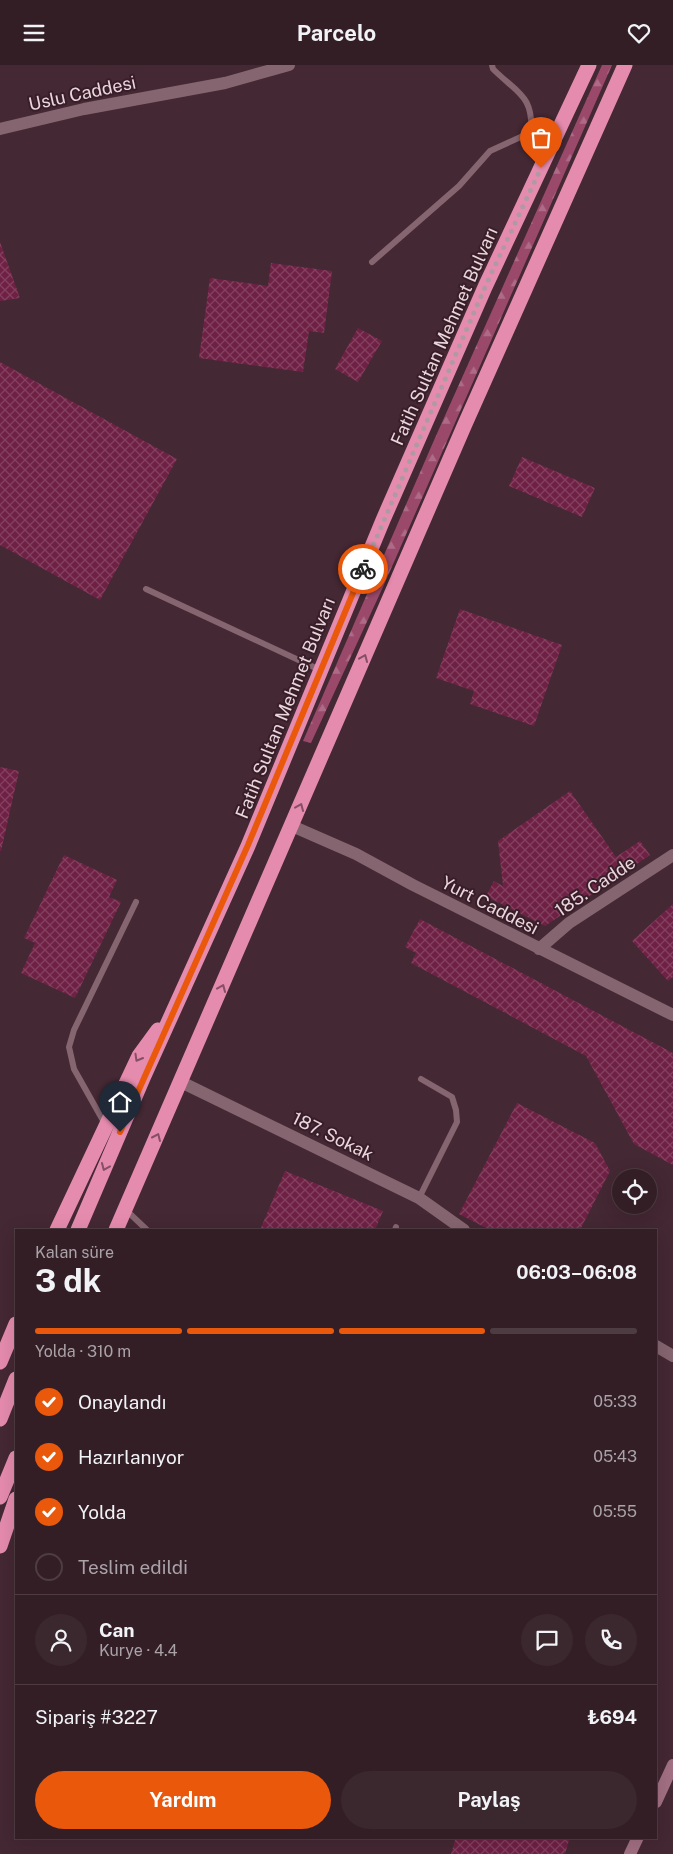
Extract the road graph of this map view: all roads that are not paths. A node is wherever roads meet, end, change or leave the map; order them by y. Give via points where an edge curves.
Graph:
1 (289, 65) edge
2 (492, 65) edge
3 (589, 65) edge
4 (625, 65) edge
5 (0, 129) edge
6 (557, 133) junction
7 (531, 135) junction
8 (372, 262) dead end
9 (146, 589) dead end
10 (321, 670) junction
11 (292, 826) junction
12 (673, 855) edge
13 (136, 902) dead end
14 (539, 949) junction
15 (177, 1004) junction
16 (673, 1015) edge
17 (421, 1079) dead end
18 (181, 1082) junction
19 (105, 1125) junction
20 (419, 1198) junction
21 (125, 1209) junction
22 (57, 1229) edge
23 (78, 1229) edge
24 (116, 1229) edge
25 (146, 1229) edge
26 (463, 1229) edge
27 (15, 1326) edge
28 (657, 1347) edge
29 (673, 1357) edge
30 (0, 1361) edge
31 (15, 1382) edge
32 (0, 1419) edge
33 (15, 1460) edge
34 (0, 1497) edge
35 (15, 1502) edge
36 (0, 1546) edge
37 (673, 1765) edge
38 (657, 1800) edge
39 (637, 1839) edge
40 (630, 1854) edge

1 - 5 street, Uslu Caddesi via 225,83 84,109
2 - 7 lane via 529,105
3 - 6 highway, Fatih Sultan Mehmet Bulvarı
11 -> 4 highway via 465,424
6 - 7 lane
6 - 10 highway, Fatih Sultan Mehmet Bulvarı via 485,287
7 - 8 lane via 490,151 459,186
9 - 10 lane
10 - 15 highway, Fatih Sultan Mehmet Bulvarı via 244,855
11 - 14 street, Yurt Caddesi via 356,854
18 -> 11 highway
12 - 14 street, 185. Cadde via 569,923
13 - 19 lane via 68,1047 74,1069
14 - 16 street, Yurt Caddesi
15 -> 19 highway via 139,1056
15 -> 23 highway, Fatih Sultan Mehmet Bulvarı
17 - 20 lane via 452,1097 456,1122
18 - 20 street, 187. Sokak
21 -> 18 highway
19 - 22 highway
20 - 26 street, 187. Sokak
21 - 24 highway
21 - 25 lane
27 - 30 highway
28 - 29 street
31 - 32 highway
33 - 34 highway
35 - 36 highway
37 - 38 street
39 - 40 street

